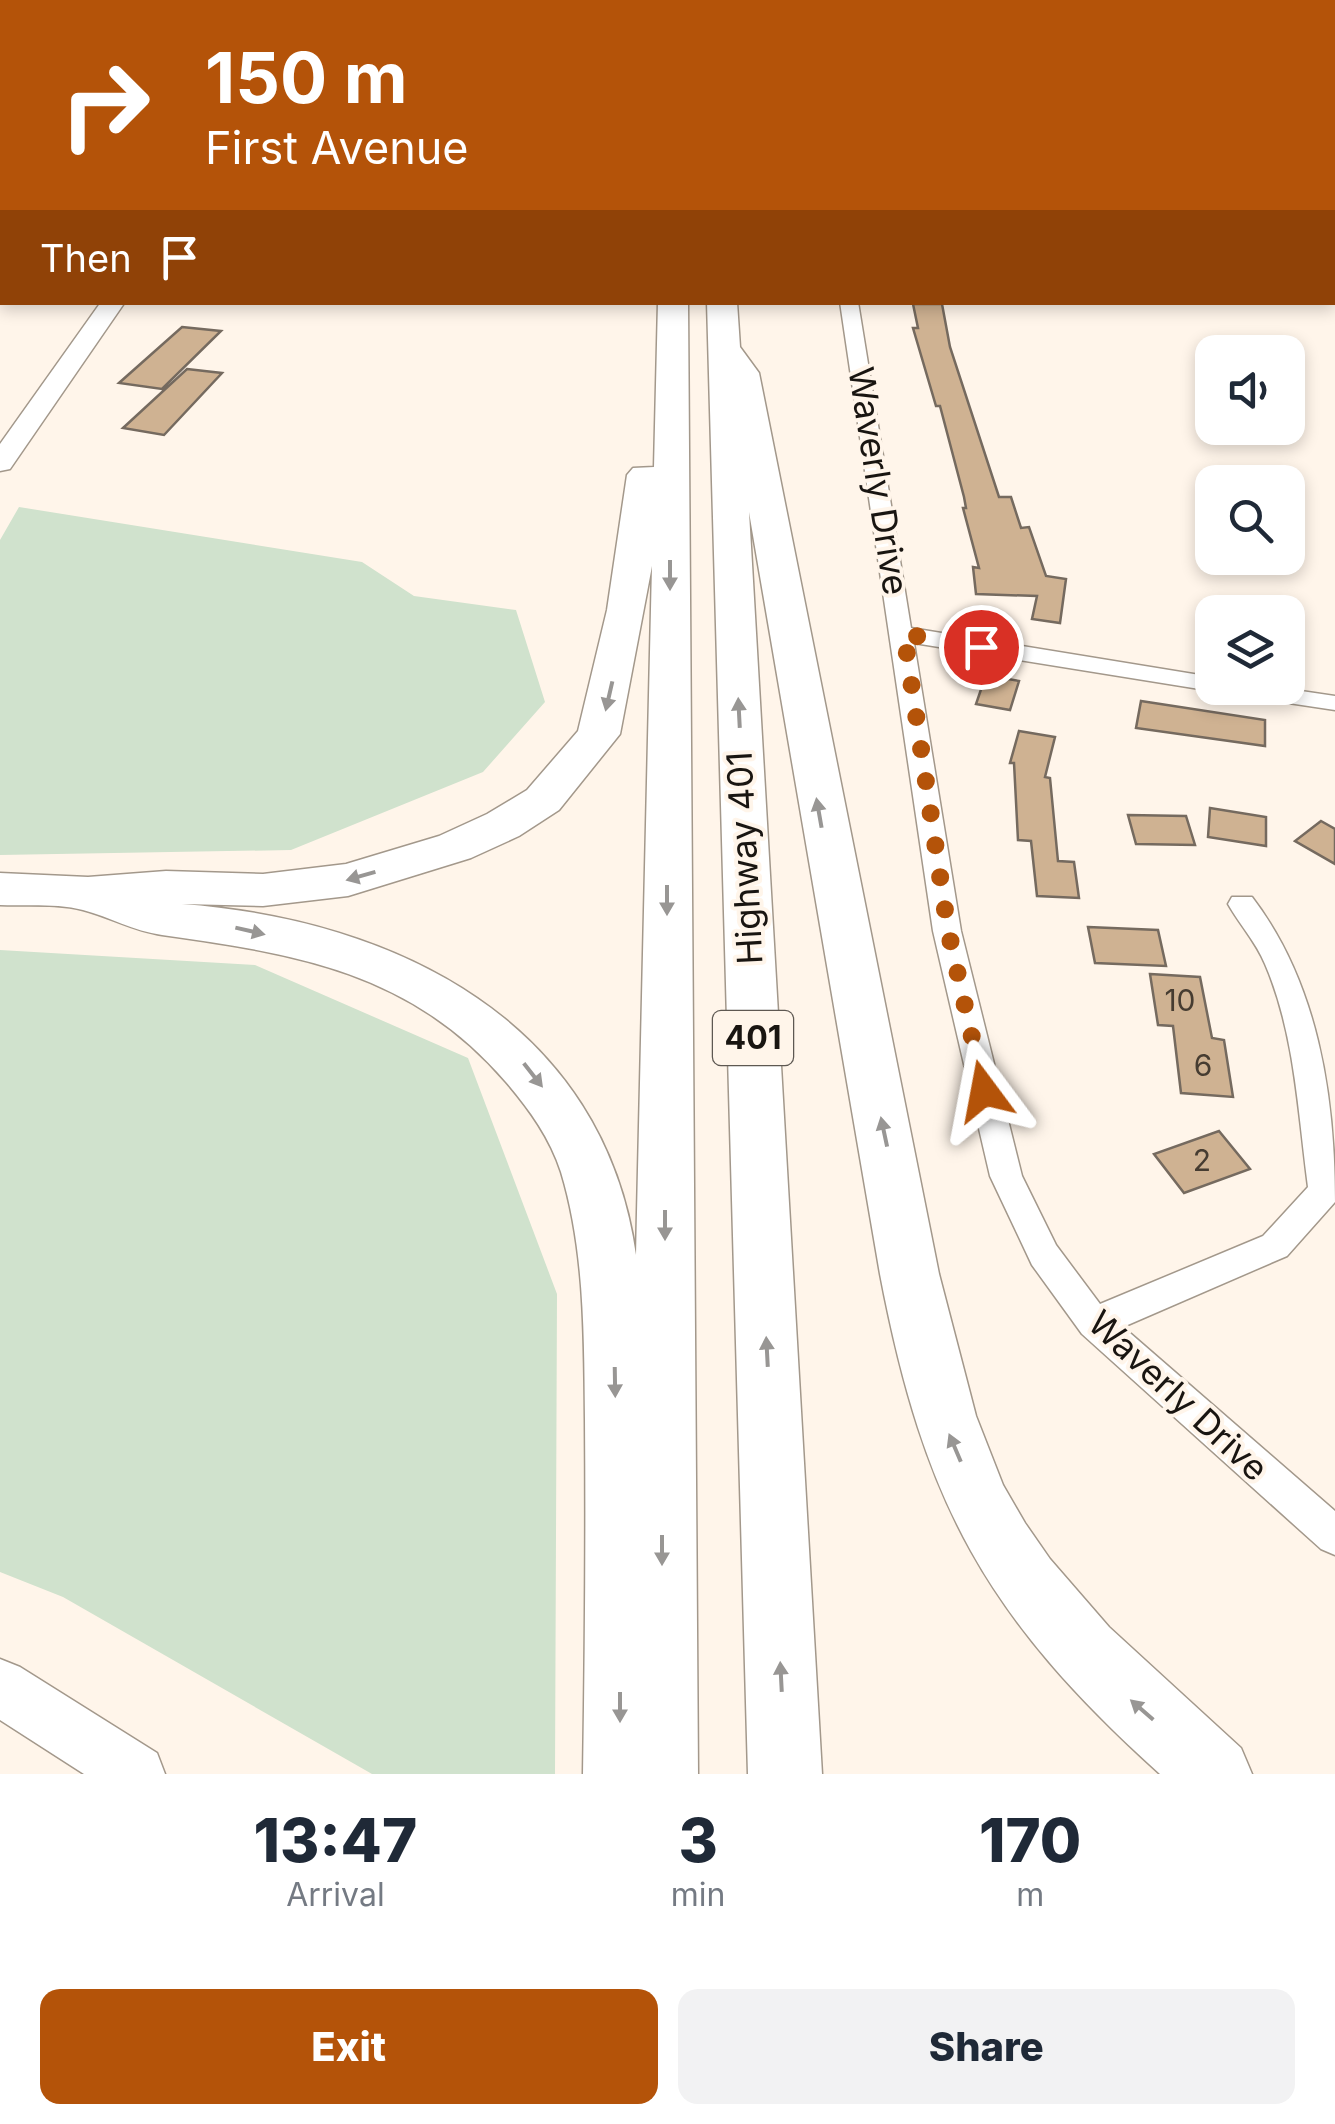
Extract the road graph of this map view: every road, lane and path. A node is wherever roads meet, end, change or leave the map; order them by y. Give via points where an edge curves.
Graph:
1 (111, 305) edge
2 (673, 305) edge
3 (849, 305) edge
4 (722, 324) edge
5 (671, 398) junction
6 (0, 463) edge
7 (904, 634) junction
8 (1195, 681) edge
9 (1305, 698) edge
10 (1335, 703) edge
11 (0, 889) edge
12 (88, 893) junction
13 (1242, 904) dead end
14 (1094, 1323) junction
15 (1335, 1536) edge
16 (0, 1686) edge
17 (788, 1759) edge
18 (136, 1774) edge
19 (620, 1774) edge
20 (661, 1774) edge
21 (1215, 1774) edge

1 - 6 main road
2 - 5 highway, Highway 401 / 401
3 - 7 street, Waverly Drive
17 -> 4 highway, Highway 401 / 401
21 -> 4 highway via 1125,1694 1031,1589 980,1509 948,1432 920,1332 825,845 743,373
5 -> 12 highway via 652,427 628,610 599,734 544,800 456,847 348,880 263,890
5 -> 20 highway, Highway 401 / 401
7 - 8 street
7 - 14 street, Waverly Drive via 948,930 1006,1176 1044,1255
9 - 10 street
11 - 12 highway
12 -> 19 highway via 150,916 221,924 333,950 430,990 484,1024 534,1074 575,1139 593,1184 615,1353
13 - 14 street via 1270,938 1294,1003 1325,1191 1275,1246
14 - 15 street, Waverly Drive
16 - 18 main road

